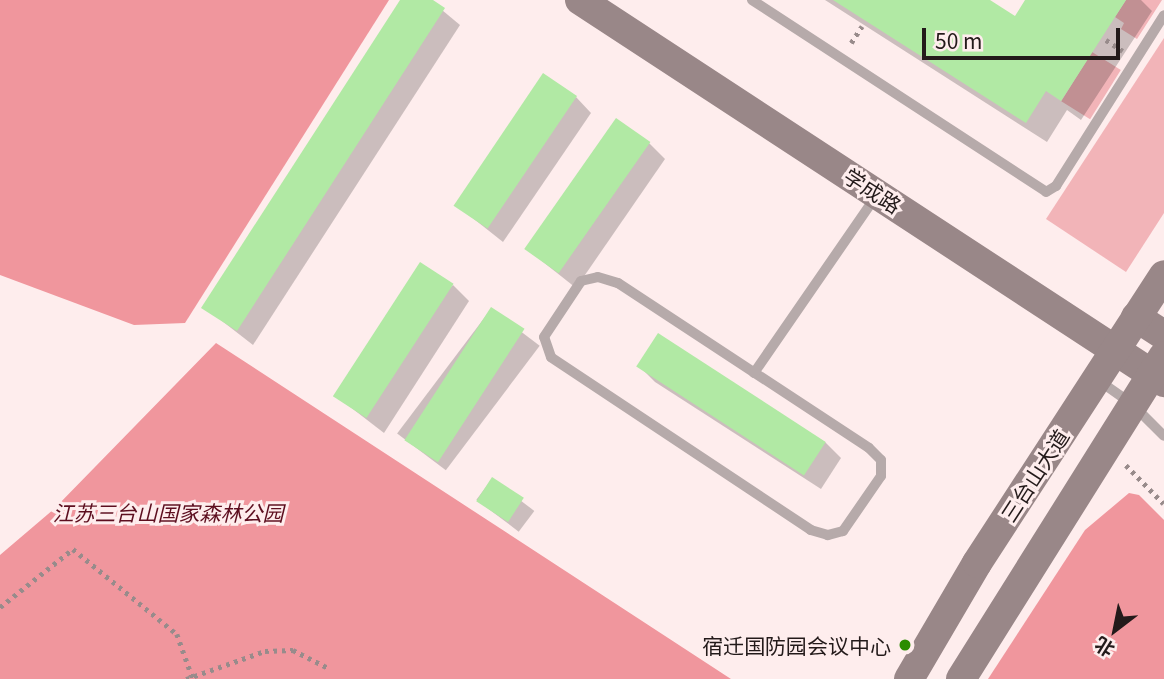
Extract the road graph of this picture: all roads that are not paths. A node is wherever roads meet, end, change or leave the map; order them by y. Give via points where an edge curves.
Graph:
1 (580, 0) edge
2 (752, 0) edge
3 (1164, 15) edge
4 (878, 193) junction
5 (1163, 279) edge
6 (1136, 317) junction
7 (1164, 335) edge
8 (1115, 347) junction
9 (1160, 370) edge
10 (754, 373) junction
11 (1096, 378) junction
12 (1132, 404) junction
13 (1164, 436) edge
14 (909, 679) edge
15 (961, 679) edge

1 - 4 main road, 学成路
2 - 3 lane via 1046,192 1056,186
4 - 8 main road, 学成路
4 - 10 lane
5 - 6 main road, 三台山大道
6 - 7 main road
6 - 8 main road, 三台山大道
8 - 9 main road, 学成路
8 - 11 main road, 三台山大道
9 - 12 main road, 三台山大道
10 - 10 lane via 618,283 598,277 581,282 544,337 551,357 565,369 799,522 828,535 843,531 881,476 881,460 869,447
11 - 12 lane
11 - 14 main road, 三台山大道
12 - 13 lane
12 - 15 main road, 三台山大道

